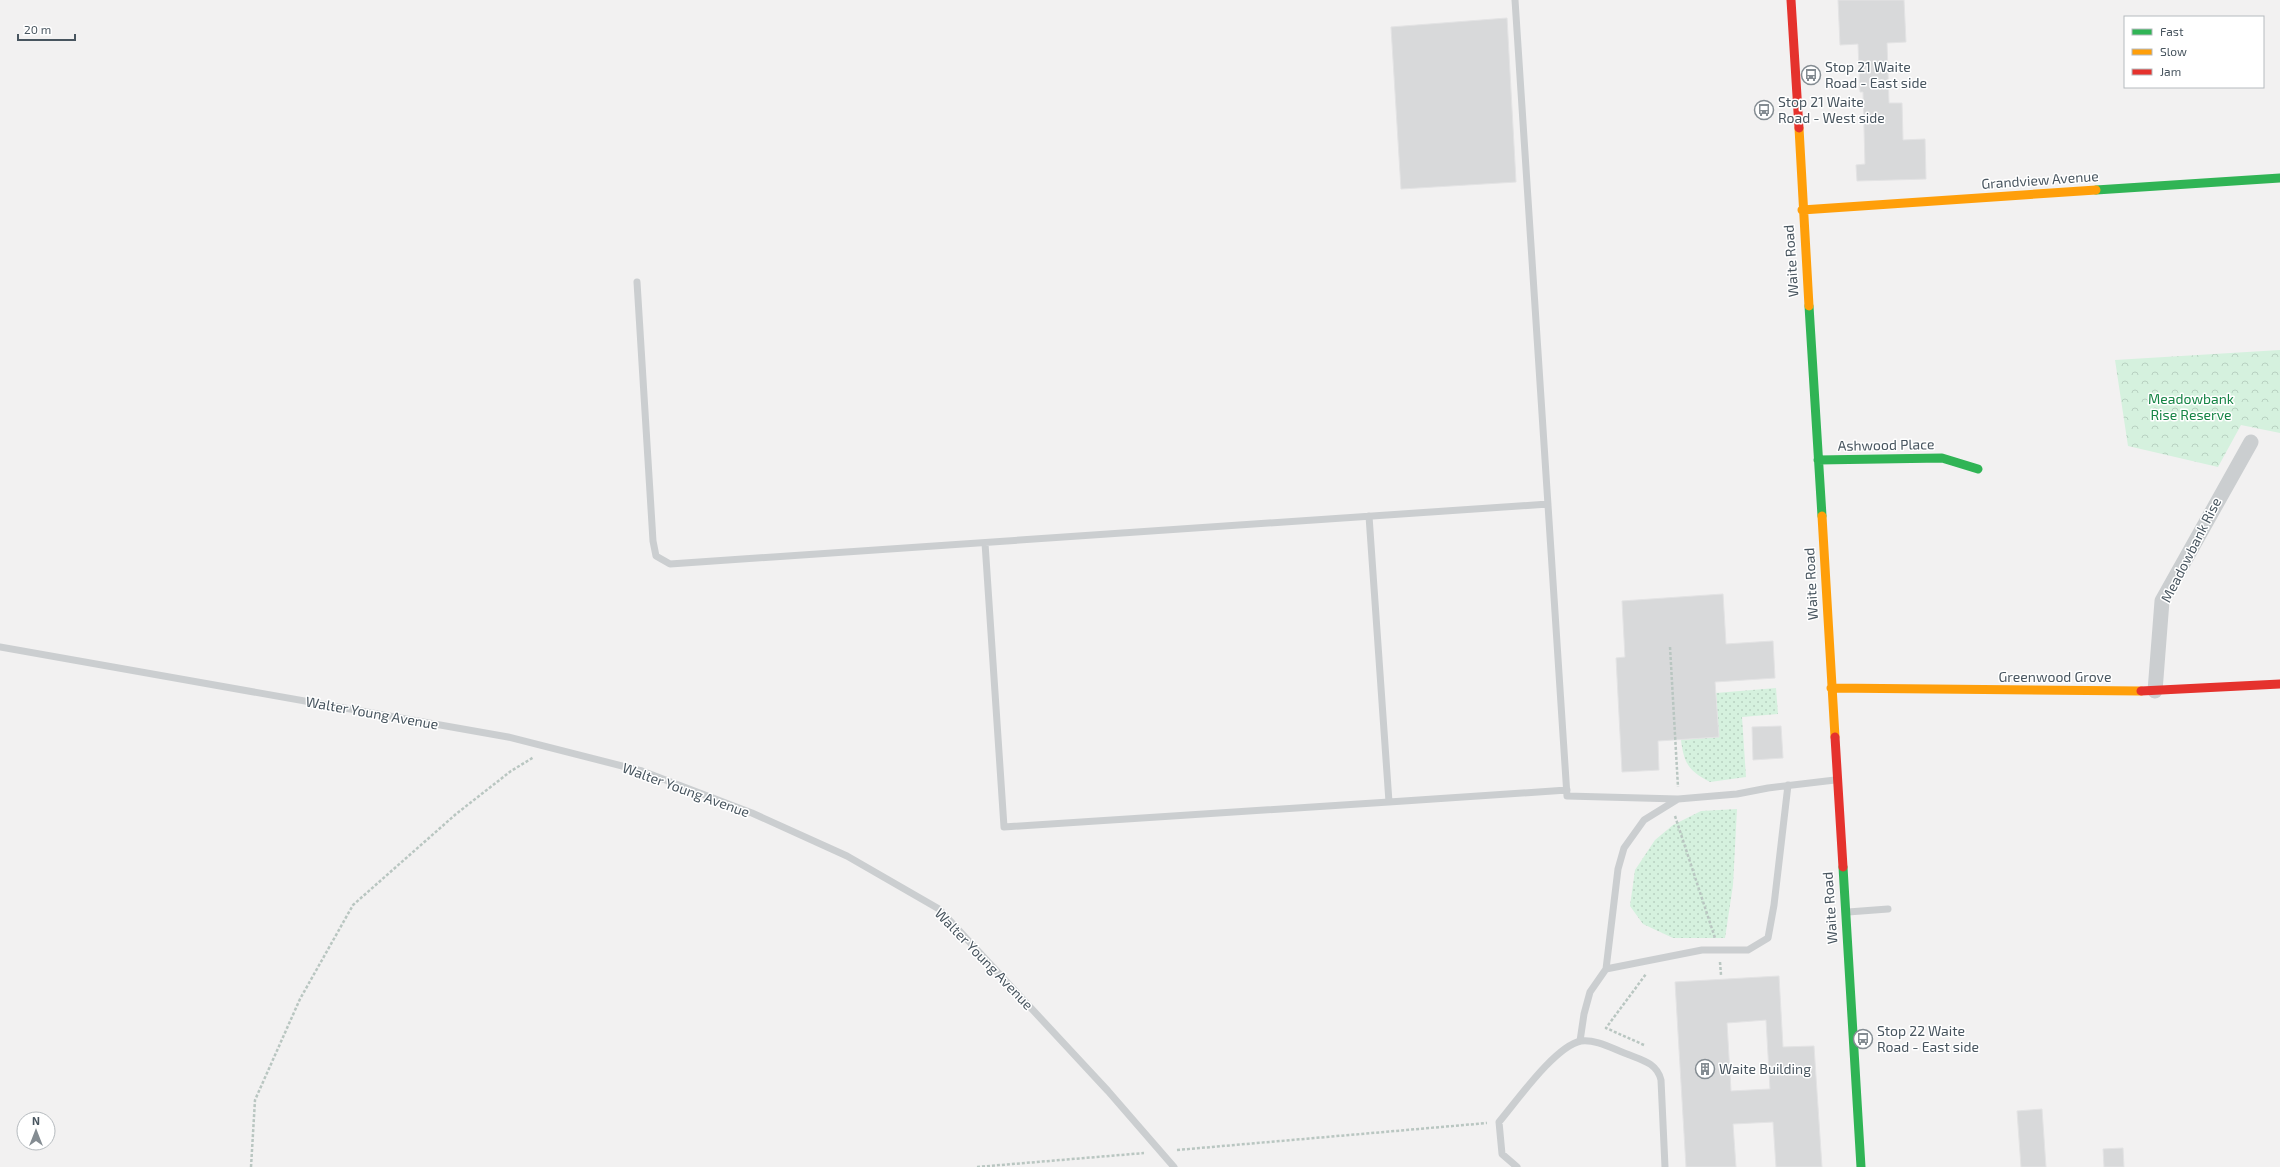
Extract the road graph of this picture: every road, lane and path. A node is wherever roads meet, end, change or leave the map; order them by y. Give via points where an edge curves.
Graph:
1 (1515, 0) edge
2 (1791, 0) edge
3 (2280, 178) edge
4 (1802, 210) junction
5 (637, 282) dead end
6 (2251, 442) dead end
7 (1818, 460) junction
8 (1978, 469) dead end
9 (1548, 504) junction
10 (1369, 516) junction
11 (985, 542) junction
12 (0, 647) edge
13 (1670, 647) dead end
14 (2280, 684) edge
15 (1831, 688) junction
16 (2155, 691) junction
17 (549, 748) junction
18 (1836, 780) junction
19 (1788, 785) junction
20 (1567, 790) junction
21 (1678, 799) junction
22 (1389, 802) junction
23 (1671, 804) junction
24 (1888, 909) dead end
25 (1845, 912) junction
26 (1720, 950) junction
27 (1650, 968) dead end
28 (1606, 969) junction
29 (1721, 975) dead end
30 (1580, 1042) junction
31 (1649, 1049) dead end
32 (1499, 1122) junction
33 (1160, 1151) junction
34 (251, 1167) edge
35 (977, 1167) edge
36 (1174, 1167) edge
37 (1517, 1167) edge
38 (1665, 1167) edge
39 (1861, 1167) edge

1 - 9 lane
2 - 4 street, Waite Road
3 - 4 street, Grandview Avenue
4 - 7 street, Waite Road
5 - 11 lane via 656,556 670,564
6 - 16 street, Meadowbank Rise via 2162,602
7 - 8 street, Ashwood Place via 1942,458
7 - 15 street, Waite Road
9 - 10 lane
9 - 20 lane
10 - 11 lane
10 - 22 lane
11 - 22 lane via 1004,827
12 - 17 lane, Walter Young Avenue via 484,733
13 - 21 path
14 - 16 street, Greenwood Grove
15 - 16 street, Greenwood Grove
15 - 18 street, Waite Road
17 - 33 lane, Walter Young Avenue via 642,771 752,813 847,856 939,909 1108,1091
17 - 34 path via 511,771 456,814 353,905 300,999 255,1100
18 - 19 lane
18 - 25 street, Waite Road
19 - 21 lane via 1737,794
19 - 26 lane via 1768,938 1748,950
20 - 21 lane via 1567,796
20 - 22 lane
21 - 23 lane
23 - 26 path
23 - 28 lane via 1644,820 1624,848 1618,869
24 - 25 lane
25 - 39 street, Waite Road
26 - 28 lane via 1702,950
26 - 29 path
27 - 31 path via 1606,1028 1639,1041
28 - 30 lane via 1590,992
30 - 32 lane via 1551,1060
30 - 38 lane via 1600,1043 1653,1064 1659,1072
32 - 33 path
32 - 37 lane via 1502,1154
33 - 35 path
33 - 36 lane, Walter Young Avenue

